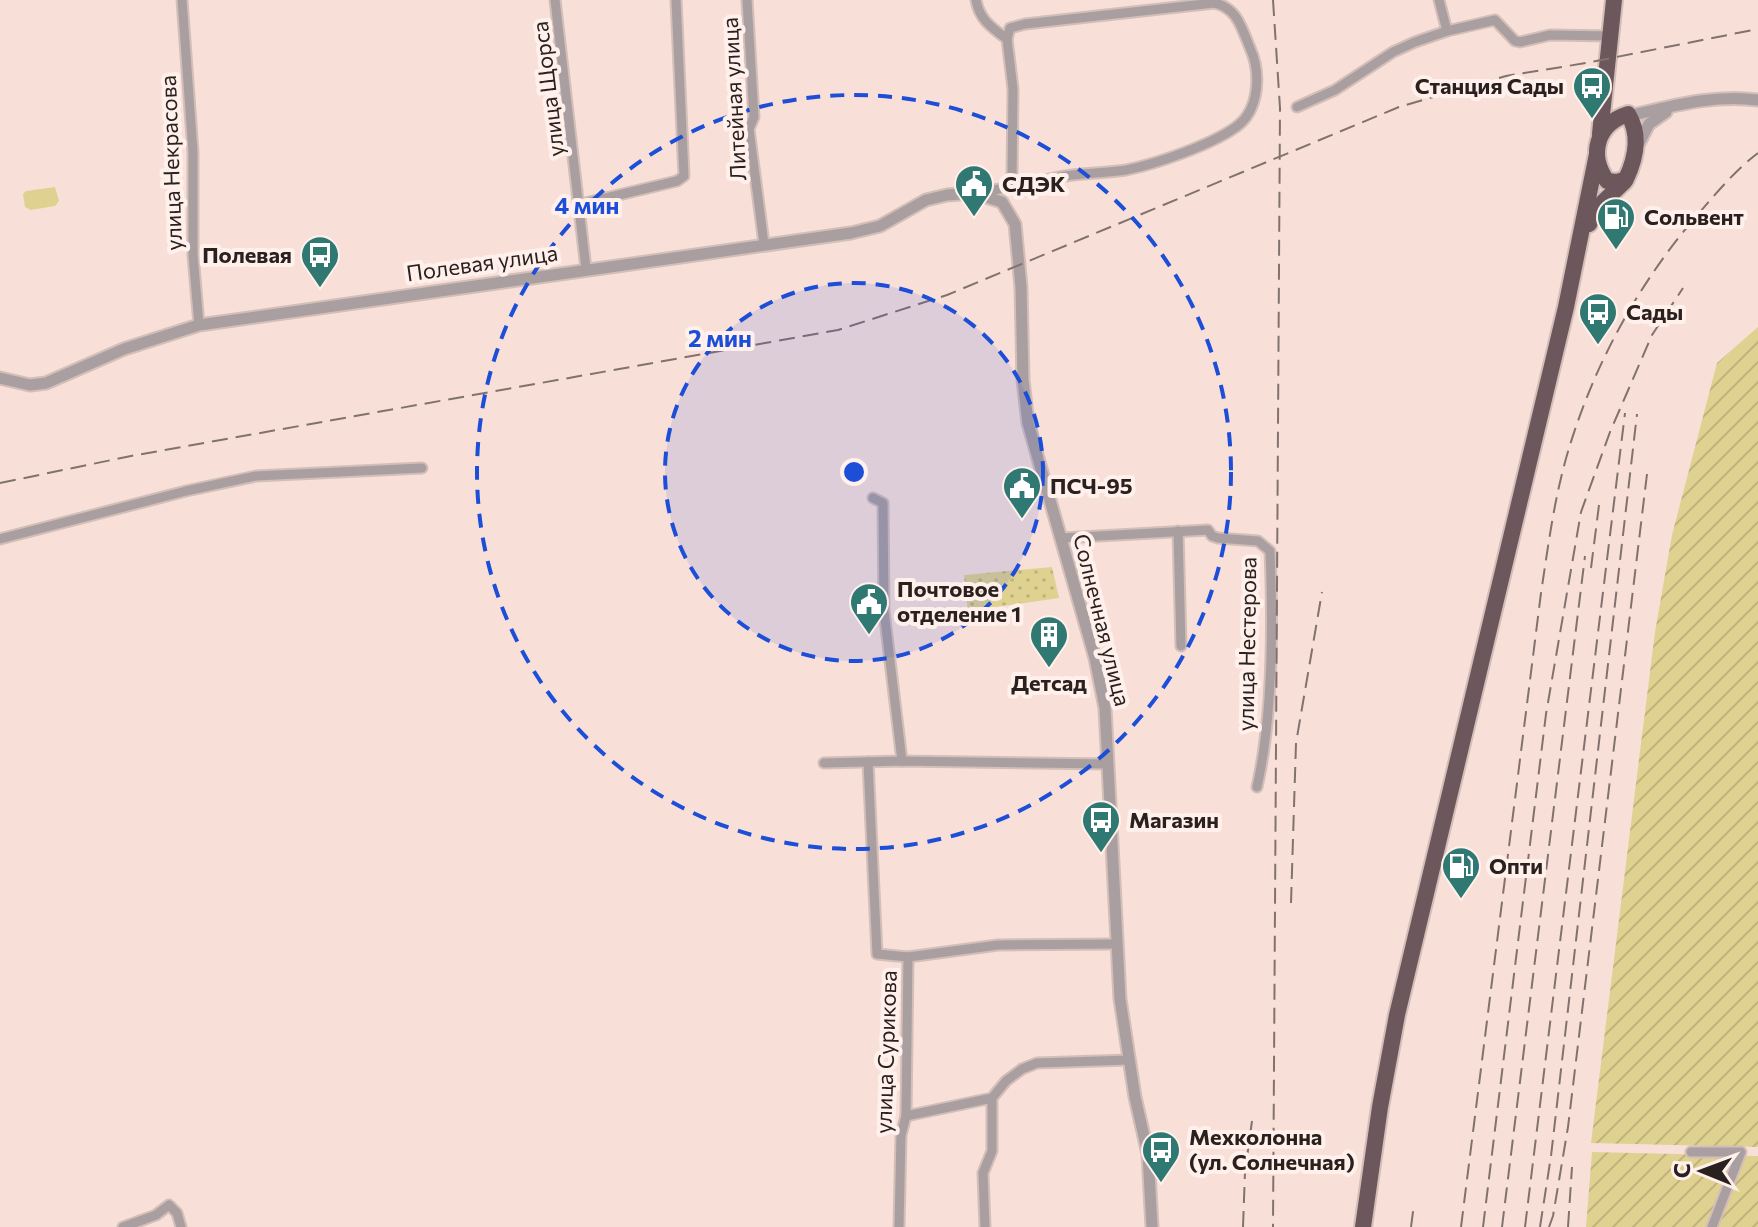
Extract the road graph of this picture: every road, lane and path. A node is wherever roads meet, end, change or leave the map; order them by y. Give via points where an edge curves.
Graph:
1 (555, 0) edge
2 (676, 0) edge
3 (747, 0) edge
4 (976, 0) edge
5 (1145, 0) edge
6 (1439, 0) edge
7 (1614, 0) edge
8 (181, 5) edge
9 (1145, 11) junction
10 (1447, 31) junction
11 (1611, 36) junction
12 (1007, 39) junction
13 (1608, 62) junction
14 (1758, 100) edge
15 (1677, 105) junction
16 (1297, 107) dead end
17 (1629, 115) junction
18 (1598, 146) junction
19 (1636, 150) junction
20 (1626, 179) junction
21 (1010, 186) junction
22 (974, 193) junction
23 (581, 204) junction
24 (764, 244) junction
25 (1577, 260) junction
26 (586, 269) junction
27 (199, 325) junction
28 (0, 378) edge
29 (422, 468) dead end
30 (873, 498) dead end
31 (1178, 531) junction
32 (1062, 538) junction
33 (0, 539) edge
34 (1181, 646) dead end
35 (902, 761) junction
36 (868, 762) junction
37 (824, 763) dead end
38 (1107, 764) junction
39 (1257, 787) dead end
40 (1115, 944) junction
41 (908, 957) junction
42 (1129, 1060) junction
43 (992, 1098) junction
44 (906, 1116) junction
45 (1691, 1152) dead end
46 (123, 1227) edge
47 (181, 1227) edge
48 (899, 1227) edge
49 (985, 1227) edge
50 (1152, 1227) edge
51 (1363, 1227) edge
52 (1712, 1227) edge

1 - 23 street, улица Щорса
2 - 23 street via 684,176
3 - 24 street, Литейная улица via 754,117 749,129
4 - 12 street via 985,22
5 - 9 street
6 - 10 street
7 - 11 highway
8 - 27 street, улица Некрасова
9 - 12 street via 1025,24 1010,28
9 - 21 street via 1229,6 1255,58 1257,81 1253,102 1236,127 1128,170
10 - 11 street via 1495,20 1515,41 1550,35
10 - 16 street via 1393,52 1335,90
11 - 13 highway
12 - 21 street via 1013,89
13 - 17 highway via 1615,97
13 - 18 highway
14 - 15 street via 1723,98
15 - 17 street
15 - 19 street via 1649,124
17 - 18 highway via 1609,123
17 - 19 highway
18 - 20 highway via 1607,181
18 - 25 highway
19 - 20 highway
20 - 25 highway via 1599,206
21 - 22 street
22 - 24 street, Полевая улица via 926,200 867,230
22 - 32 street, Солнечная улица via 1002,202 1015,224 1028,423
23 - 26 street, улица Щорса
24 - 26 street, Полевая улица
25 - 51 highway via 1397,1015
26 - 27 street, Полевая улица
27 - 28 street, Полевая улица via 124,349 46,383
29 - 33 street via 256,476
30 - 35 street via 883,503 884,611
31 - 32 street, улица Нестерова
31 - 34 street
31 - 39 street, улица Нестерова via 1208,530 1218,538 1258,541 1270,551 1269,676
32 - 38 street, Солнечная улица via 1105,708
35 - 36 street
35 - 38 street
36 - 37 street
36 - 41 street, улица Сурикова via 877,954
38 - 40 street, Солнечная улица
40 - 41 street via 998,945
40 - 42 street, Солнечная улица
41 - 44 street, улица Сурикова
42 - 43 street via 1037,1063 1006,1081
42 - 50 street, Солнечная улица via 1148,1154
43 - 44 street
43 - 49 street via 992,1151 983,1173
44 - 48 street, улица Сурикова
45 - 52 street via 1741,1152
46 - 47 street via 169,1205

